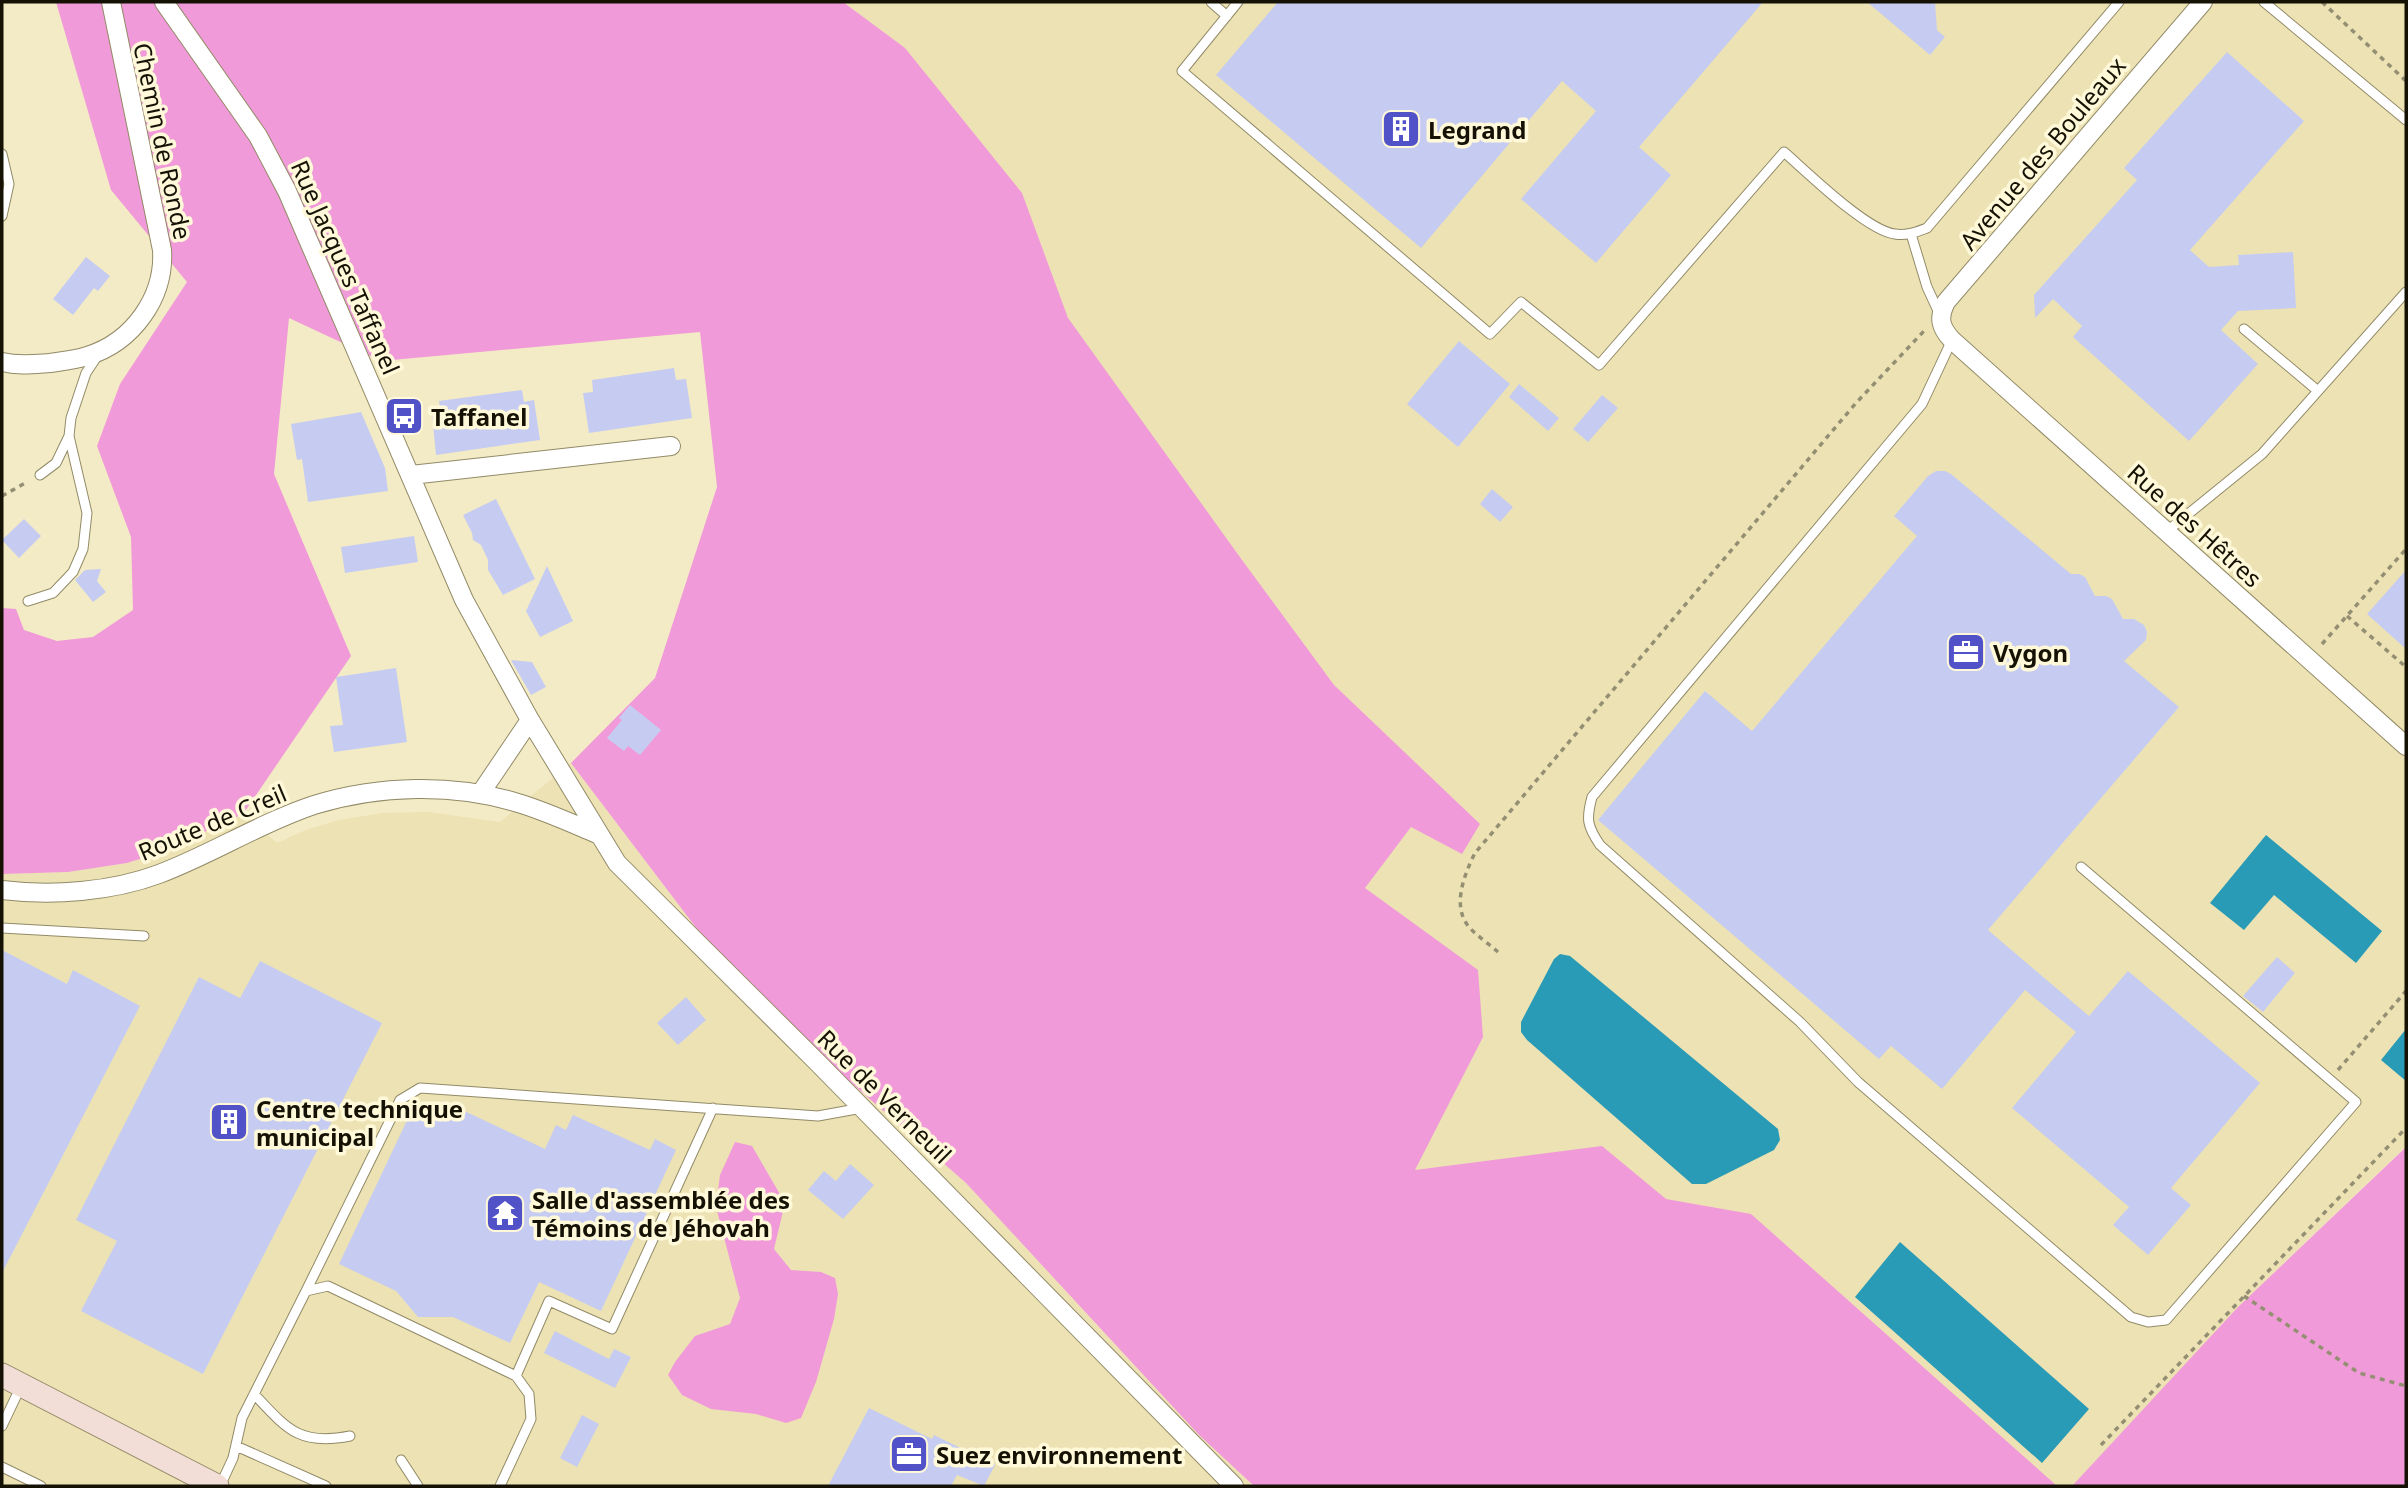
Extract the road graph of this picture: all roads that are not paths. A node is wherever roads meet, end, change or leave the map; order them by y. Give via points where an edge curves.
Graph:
1 (111, 2) edge
2 (164, 2) edge
3 (1211, 2) edge
4 (1238, 2) edge
5 (2119, 2) edge
6 (2203, 2) edge
7 (2264, 2) edge
8 (1227, 16) junction
9 (2406, 120) edge
10 (2, 154) edge
11 (2, 216) edge
12 (1911, 234) junction
13 (2406, 292) edge
14 (1940, 314) junction
15 (2244, 328) dead end
16 (1952, 340) junction
17 (101, 351) junction
18 (2, 362) edge
19 (2318, 391) junction
20 (69, 436) junction
21 (671, 446) dead end
22 (40, 475) road end
23 (411, 475) junction
24 (2166, 532) junction
25 (28, 601) dead end
26 (530, 720) junction
27 (2406, 746) edge
28 (480, 794) junction
29 (597, 834) junction
30 (2081, 867) dead end
31 (2, 890) edge
32 (2, 928) edge
33 (144, 936) dead end
34 (713, 1108) junction
35 (863, 1108) junction
36 (306, 1291) junction
37 (516, 1376) junction
38 (12, 1380) edge
39 (254, 1394) junction
40 (2, 1426) edge
41 (350, 1436) dead end
42 (236, 1446) junction
43 (401, 1460) dead end
44 (2, 1467) edge
45 (41, 1486) edge
46 (218, 1486) edge
47 (326, 1486) edge
48 (418, 1486) edge
49 (500, 1486) edge
50 (1234, 1486) edge

1 - 17 street, Chemin de Ronde via 162,261 160,283 151,303 127,332
2 - 23 street, Rue Jacques Taffanel via 274,163
3 - 8 lane
4 - 8 lane
5 - 12 lane via 1927,228
6 - 14 street, Avenue des Bouleaux
7 - 9 lane
8 - 12 lane via 1182,71 1490,334 1521,302 1599,365 1784,152 1871,225 1893,234
10 - 11 lane via 9,184
12 - 14 lane
13 - 19 lane
14 - 16 street
15 - 19 lane
16 - 24 street, Rue des Hêtres
16 - 30 lane via 1922,404 1592,797 1587,816 1600,845 1800,1022 1858,1082 2131,1317 2148,1322 2166,1320 2356,1102
17 - 18 street, Chemin de Ronde via 65,361
17 - 20 lane, Chemin de Ronde via 86,373
19 - 24 lane via 2262,454
20 - 22 lane, Chemin de Ronde via 56,463
20 - 25 lane, Chemin de Ronde via 87,513 83,549 74,572 54,593
21 - 23 street
23 - 26 street, Rue Jacques Taffanel via 464,600
24 - 27 street, Rue des Hêtres
26 - 28 street
26 - 29 street, Rue de Verneuil
28 - 29 street, Route de Creil via 524,805
28 - 31 street, Route de Creil via 424,789 369,793 314,805 138,880 58,892
29 - 35 street, Rue de Verneuil via 625,872
32 - 33 lane
34 - 35 lane via 818,1116
34 - 36 lane via 419,1088 400,1100
34 - 37 lane via 612,1329 549,1301
35 - 50 street, Rue de Verneuil
36 - 37 lane via 328,1286
36 - 39 lane
37 - 49 lane via 529,1394 531,1419
38 - 40 lane
38 - 46 main road
39 - 41 lane via 280,1422 309,1439
39 - 42 lane
42 - 46 lane
42 - 47 lane
43 - 48 lane
44 - 45 lane

